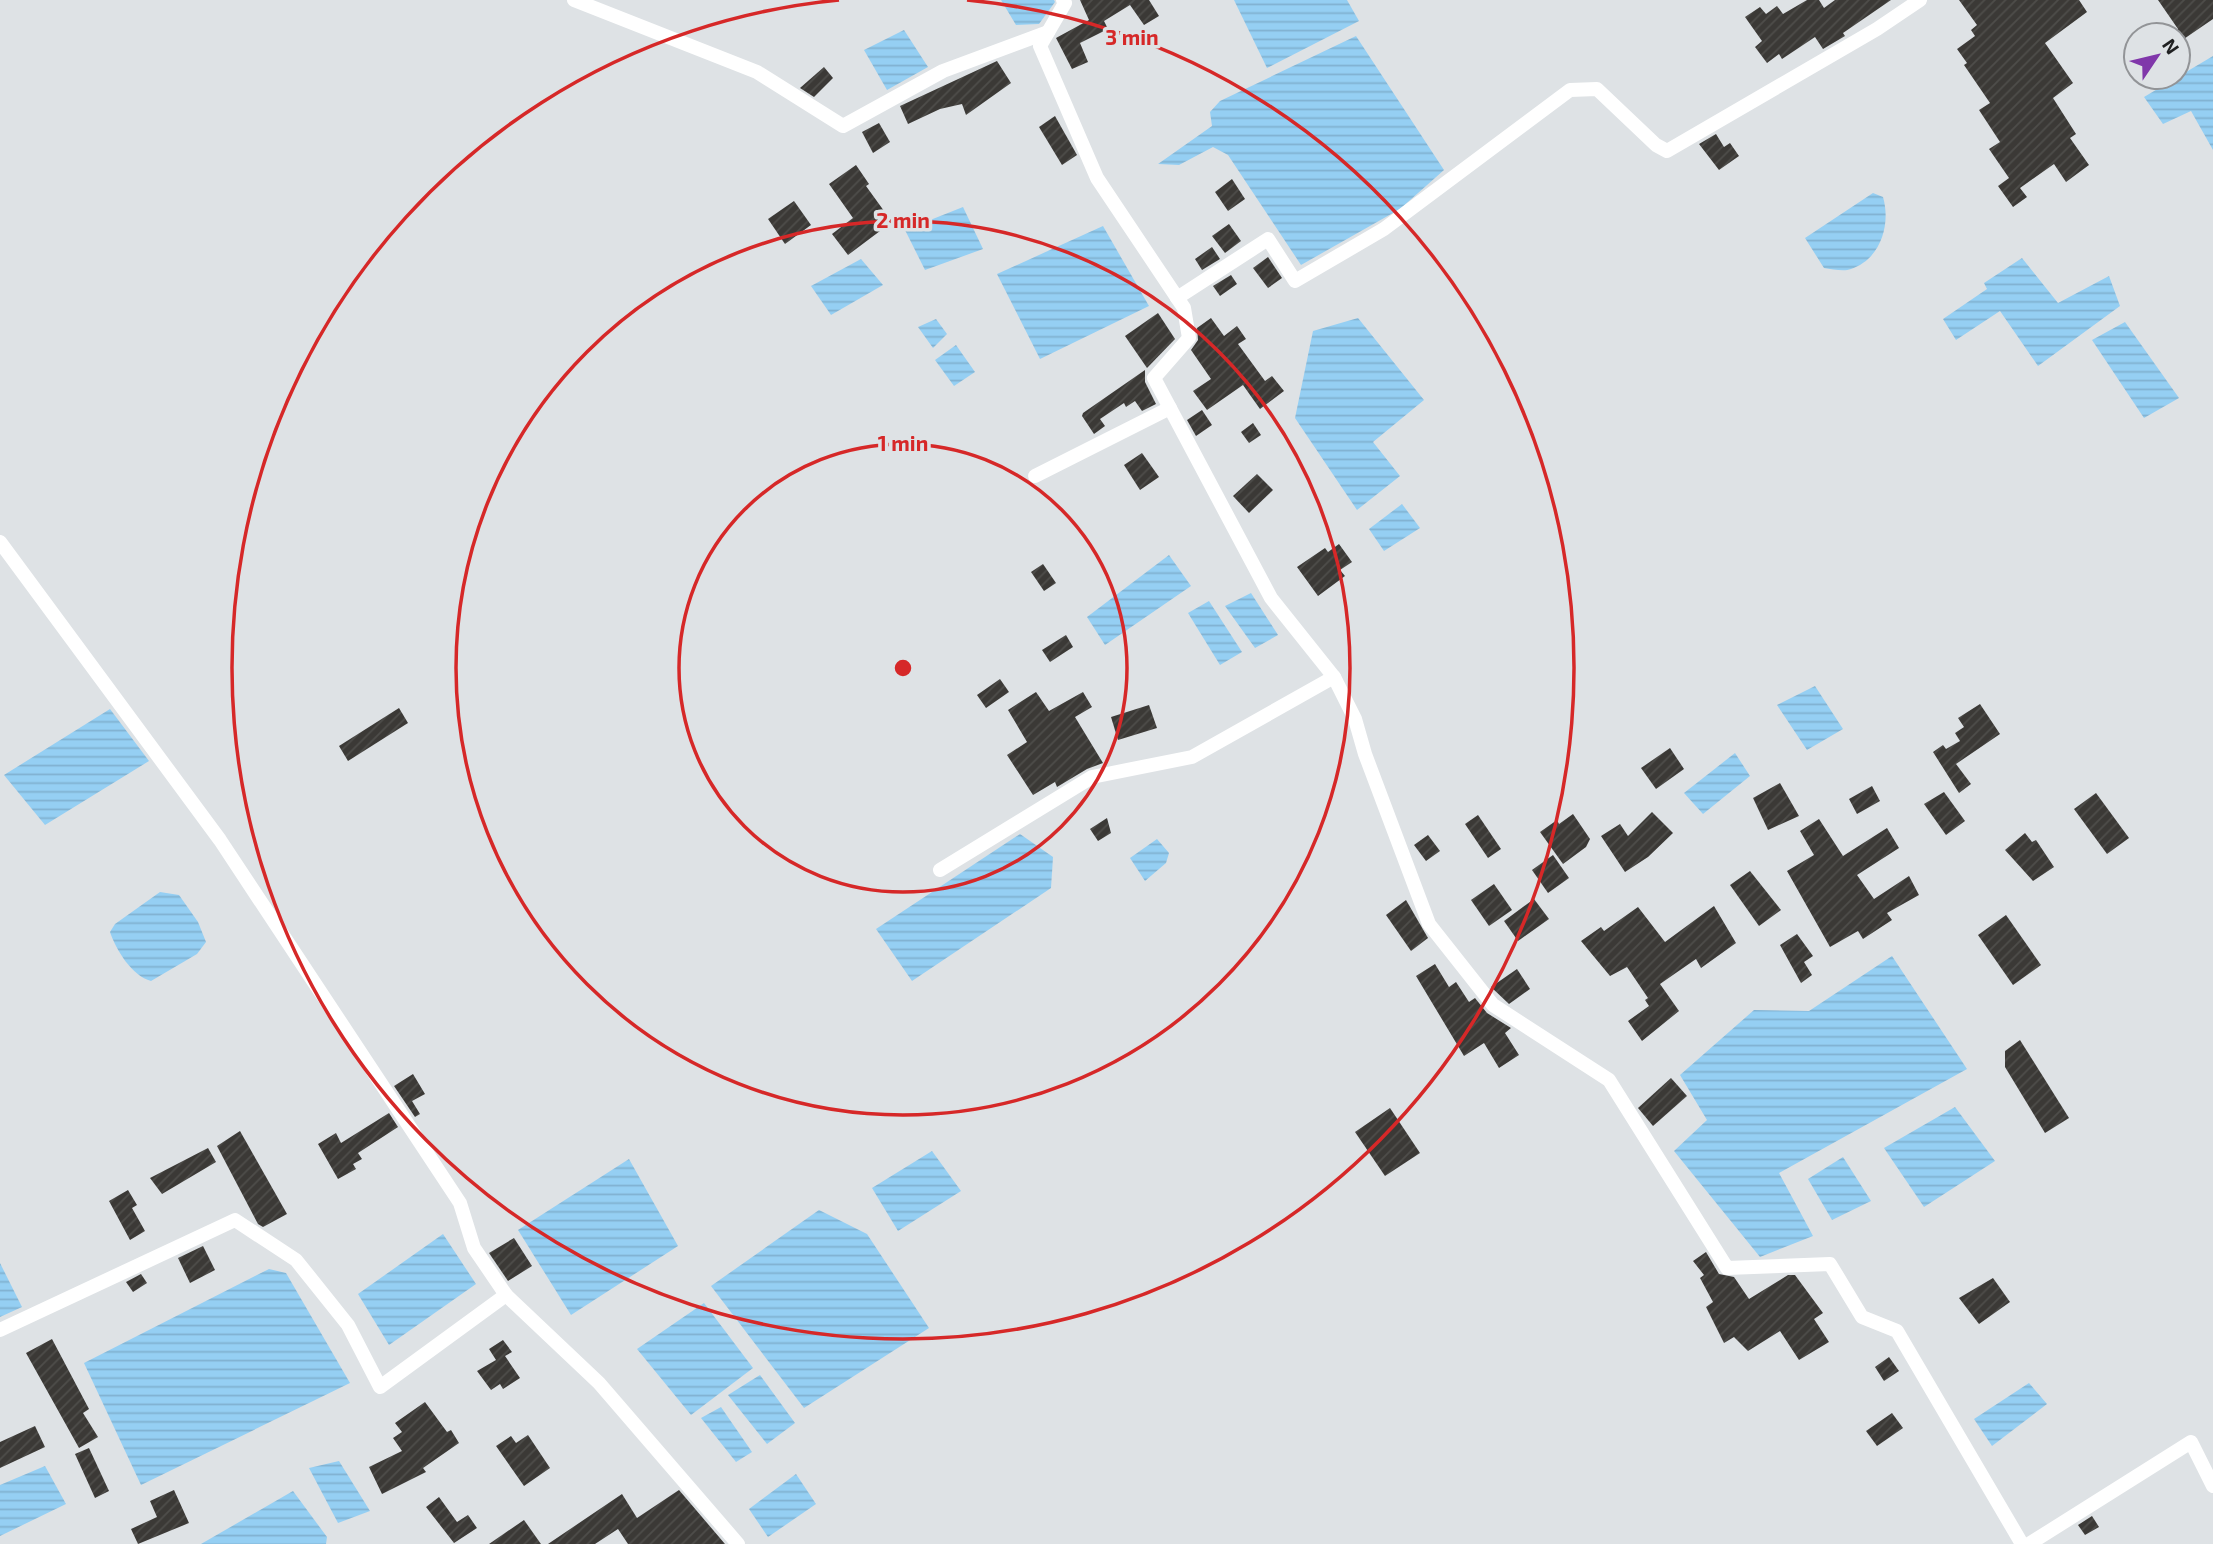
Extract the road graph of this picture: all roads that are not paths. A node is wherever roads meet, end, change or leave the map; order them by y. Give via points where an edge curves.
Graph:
1 (574, 0) edge
2 (1063, 0) edge
3 (1920, 0) edge
4 (1048, 32) junction
5 (1177, 298) junction
6 (1170, 408) junction
7 (1035, 476) dead end
8 (0, 542) edge
9 (1334, 677) junction
10 (940, 870) dead end
11 (506, 1295) junction
12 (0, 1330) edge
13 (2213, 1486) edge
14 (738, 1544) edge
15 (2022, 1544) edge
16 (2029, 1544) edge

1 - 4 street via 757,72 842,125 943,71
2 - 4 street
3 - 5 street via 1667,151 1597,89 1570,90 1384,229 1295,281 1268,239
4 - 5 street via 1040,46 1097,178
5 - 6 street via 1184,308 1189,338 1154,378
6 - 7 street
6 - 9 street via 1271,598
8 - 11 street via 220,840 460,1203 474,1248
9 - 10 street via 1192,757 1092,777
9 - 15 street via 1355,719 1429,924 1485,995 1493,1005 1609,1080 1727,1268 1830,1264 1862,1317 1897,1331
11 - 12 street via 380,1387 348,1325 296,1260 235,1220
11 - 14 street via 598,1383
13 - 16 street via 2191,1442

